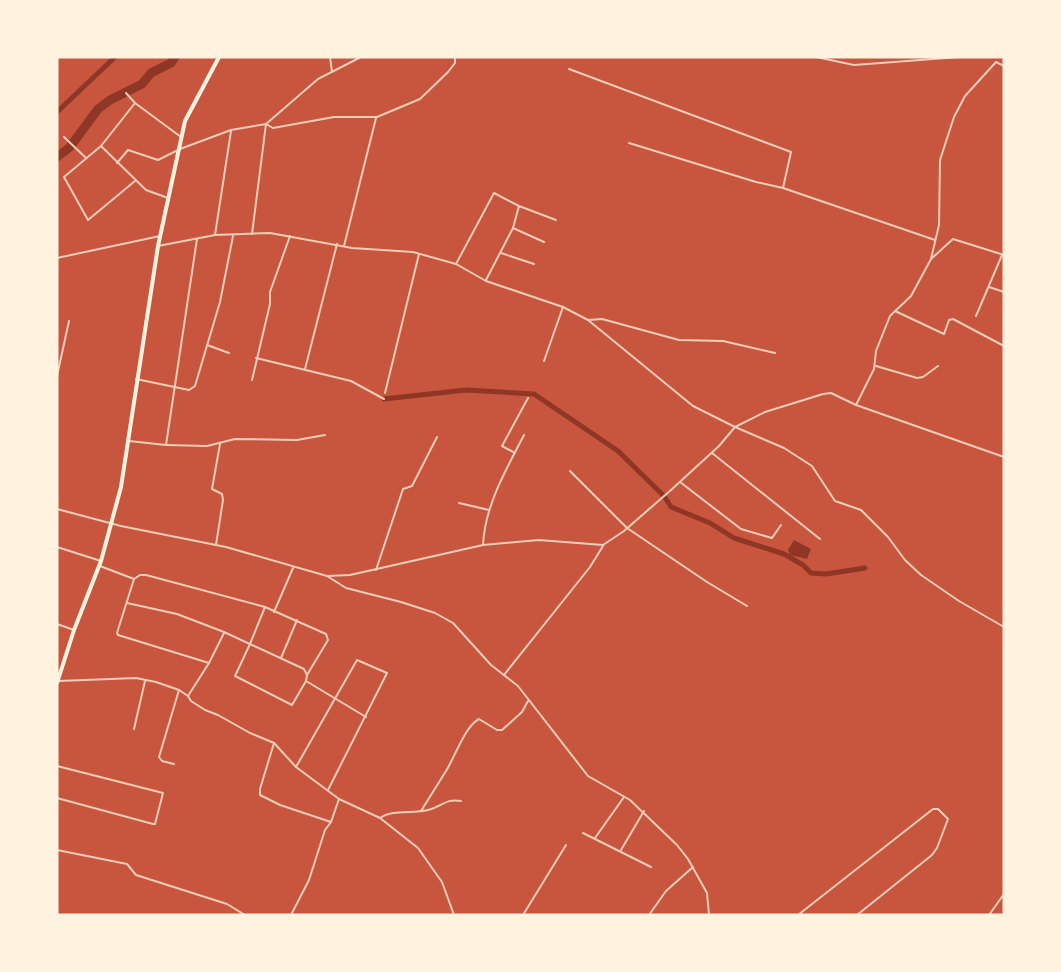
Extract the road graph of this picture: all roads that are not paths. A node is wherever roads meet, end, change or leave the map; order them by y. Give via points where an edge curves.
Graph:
1 (219, 57) edge
2 (330, 57) edge
3 (361, 57) edge
4 (455, 57) edge
5 (816, 57) edge
6 (960, 57) edge
7 (992, 57) edge
8 (996, 62) junction
9 (1004, 66) edge
10 (569, 69) dead end
11 (332, 72) junction
12 (126, 93) dead end
13 (135, 104) junction
14 (376, 117) junction
15 (266, 124) junction
16 (231, 130) junction
17 (64, 137) dead end
18 (182, 138) junction
19 (629, 143) dead end
20 (101, 146) junction
21 (180, 149) junction
22 (86, 158) junction
23 (117, 163) junction
24 (135, 181) junction
25 (783, 188) junction
26 (168, 198) junction
27 (519, 206) junction
28 (556, 220) dead end
29 (513, 228) junction
30 (252, 234) junction
31 (161, 235) junction
32 (214, 235) junction
33 (233, 235) junction
34 (290, 236) junction
35 (197, 239) junction
36 (935, 240) junction
37 (544, 242) dead end
38 (337, 244) junction
39 (158, 246) junction
40 (344, 246) junction
41 (501, 253) junction
42 (419, 254) junction
43 (1003, 255) edge
44 (57, 258) edge
45 (931, 259) junction
46 (456, 264) junction
47 (534, 264) dead end
48 (486, 281) junction
49 (989, 287) junction
50 (1004, 292) edge
51 (563, 307) junction
52 (895, 311) junction
53 (976, 316) dead end
54 (588, 320) junction
55 (69, 321) dead end
56 (207, 345) junction
57 (1004, 346) edge
58 (229, 353) dead end
59 (775, 353) dead end
60 (256, 358) junction
61 (544, 361) dead end
62 (876, 366) junction
63 (938, 366) dead end
64 (305, 369) junction
65 (57, 376) edge
66 (136, 379) junction
67 (252, 380) dead end
68 (176, 386) junction
69 (385, 393) dead end
70 (528, 398) dead end
71 (384, 399) dead end
72 (856, 405) junction
73 (735, 427) junction
74 (326, 435) dead end
75 (524, 435) dead end
76 (436, 437) dead end
77 (129, 441) junction
78 (220, 442) junction
79 (166, 444) junction
80 (515, 453) junction
81 (712, 453) junction
82 (1004, 457) edge
83 (570, 471) dead end
84 (680, 482) junction
85 (459, 503) dead end
86 (57, 508) edge
87 (489, 510) junction
88 (112, 524) junction
89 (781, 525) dead end
90 (627, 528) junction
91 (820, 538) dead end
92 (216, 545) junction
93 (483, 545) junction
94 (603, 545) junction
95 (57, 547) edge
96 (100, 564) junction
97 (293, 568) junction
98 (376, 570) junction
99 (327, 576) junction
100 (134, 579) junction
101 (127, 603) junction
102 (747, 606) dead end
103 (265, 607) junction
104 (274, 612) junction
105 (297, 620) junction
106 (57, 624) edge
107 (1004, 627) edge
108 (74, 630) junction
109 (224, 632) junction
110 (250, 644) junction
111 (281, 658) junction
112 (209, 663) junction
113 (307, 675) junction
114 (504, 675) junction
115 (146, 681) junction
116 (306, 681) junction
117 (57, 682) edge
118 (179, 690) junction
119 (189, 696) junction
120 (336, 698) junction
121 (528, 701) junction
122 (366, 717) junction
123 (134, 729) dead end
124 (274, 743) junction
125 (174, 764) dead end
126 (57, 766) edge
127 (296, 767) junction
128 (328, 790) junction
129 (624, 797) junction
130 (57, 798) edge
131 (339, 799) junction
132 (460, 801) dead end
133 (421, 811) junction
134 (644, 812) junction
135 (380, 818) junction
136 (330, 822) junction
137 (583, 833) dead end
138 (595, 838) junction
139 (566, 845) dead end
140 (57, 850) edge
141 (621, 851) junction
142 (651, 867) dead end
143 (693, 867) junction
144 (1004, 894) edge
145 (245, 915) edge
146 (291, 915) edge
147 (454, 915) edge
148 (523, 915) edge
149 (649, 915) edge
150 (709, 915) edge
151 (798, 915) edge
152 (857, 915) edge
153 (989, 915) edge

1 - 18 main road via 189,112
2 - 11 street
3 - 11 street
4 - 14 street via 448,72 420,99
5 - 6 street via 854,65
7 - 8 street
8 - 9 street
8 - 36 street via 965,96 945,142 940,160 939,225
10 - 25 street via 791,152
11 - 15 street via 318,79
12 - 13 street
13 - 18 street
13 - 20 street
14 - 15 street via 334,117 273,128
14 - 40 street
15 - 16 street
15 - 30 street
16 - 21 street
16 - 32 street
17 - 22 street
18 - 21 main road
19 - 25 street
20 - 22 street
20 - 23 street
21 - 23 street via 158,160 128,150
21 - 26 main road
22 - 24 street via 64,177 88,220
23 - 24 street
24 - 26 street
25 - 36 street
26 - 31 main road
27 - 28 street
27 - 29 street
27 - 46 street via 494,193
29 - 37 street
29 - 41 street
30 - 33 street
30 - 34 street
31 - 39 main road
31 - 44 street
32 - 33 street
32 - 35 street
33 - 56 street
34 - 38 street
34 - 60 street via 270,292
35 - 39 street
35 - 68 street
36 - 45 street
38 - 40 street
38 - 64 street
39 - 66 main road
40 - 42 street
41 - 47 street
41 - 48 street
42 - 46 street
42 - 69 street
43 - 45 street via 953,239
43 - 49 street
45 - 52 street via 911,296
46 - 48 street
48 - 51 street
49 - 50 street
49 - 53 street
51 - 54 street
51 - 61 street
52 - 57 street via 944,334 953,319
52 - 62 street via 876,351
54 - 59 street via 602,319 679,340 723,341
54 - 73 street via 690,404
55 - 65 street
56 - 58 street
56 - 68 street via 195,386 189,390
60 - 64 street
60 - 67 street
62 - 63 street via 917,378
62 - 72 street
64 - 71 street via 351,381
66 - 68 street
66 - 77 main road
68 - 79 street
70 - 80 street via 502,446
72 - 73 street via 831,393 823,394 765,412
72 - 82 street
73 - 81 street
73 - 107 street via 812,466 835,501 861,510 921,574
74 - 78 street via 297,440
75 - 80 street
76 - 98 street via 412,486 403,489
77 - 79 street
77 - 88 main road
78 - 79 street via 207,446
78 - 92 street via 213,489 222,494 223,501
80 - 87 street
81 - 84 street
81 - 91 street
83 - 90 street
84 - 89 street via 741,529 772,538
84 - 90 street
85 - 87 street
86 - 88 street
87 - 93 street
88 - 92 street
88 - 96 main road
90 - 94 street
90 - 102 street
92 - 97 street
93 - 94 street via 539,540
93 - 98 street
94 - 114 street
95 - 96 street
96 - 100 street
96 - 108 main road
97 - 99 street
97 - 104 street
98 - 99 street
99 - 114 street via 346,588 444,618
100 - 101 street
100 - 103 street via 146,575
101 - 109 street via 177,614
101 - 112 street via 118,635
103 - 104 street
103 - 110 street
104 - 105 street
105 - 111 street
105 - 113 street via 326,634 328,640
106 - 108 street
108 - 117 main road
109 - 110 street
109 - 112 street
110 - 111 street
110 - 116 street via 235,676 292,705
111 - 113 street via 304,669
112 - 119 street
113 - 116 street
114 - 121 street
115 - 117 street via 125,678
115 - 118 street
115 - 123 street
116 - 120 street
118 - 119 street
118 - 125 street via 159,757
119 - 124 street via 205,710
120 - 122 street
120 - 122 street via 357,660 387,673
120 - 127 street
121 - 129 street via 588,776
121 - 133 street via 502,730 476,721
122 - 128 street
124 - 127 street
124 - 136 street via 260,795
126 - 130 street via 162,793 155,824
127 - 128 street
128 - 131 street
129 - 134 street
129 - 138 street
131 - 135 street
131 - 136 street
132 - 133 street via 449,800
133 - 135 street
134 - 141 street
134 - 143 street via 677,844
135 - 147 street via 426,858 442,882
136 - 146 street via 309,880
137 - 138 street
138 - 141 street
139 - 148 street
140 - 145 street via 128,864 136,874 227,904
141 - 142 street
143 - 149 street via 661,896
143 - 150 street via 707,893
144 - 153 street
151 - 152 street via 933,808 938,808 948,819 932,855

